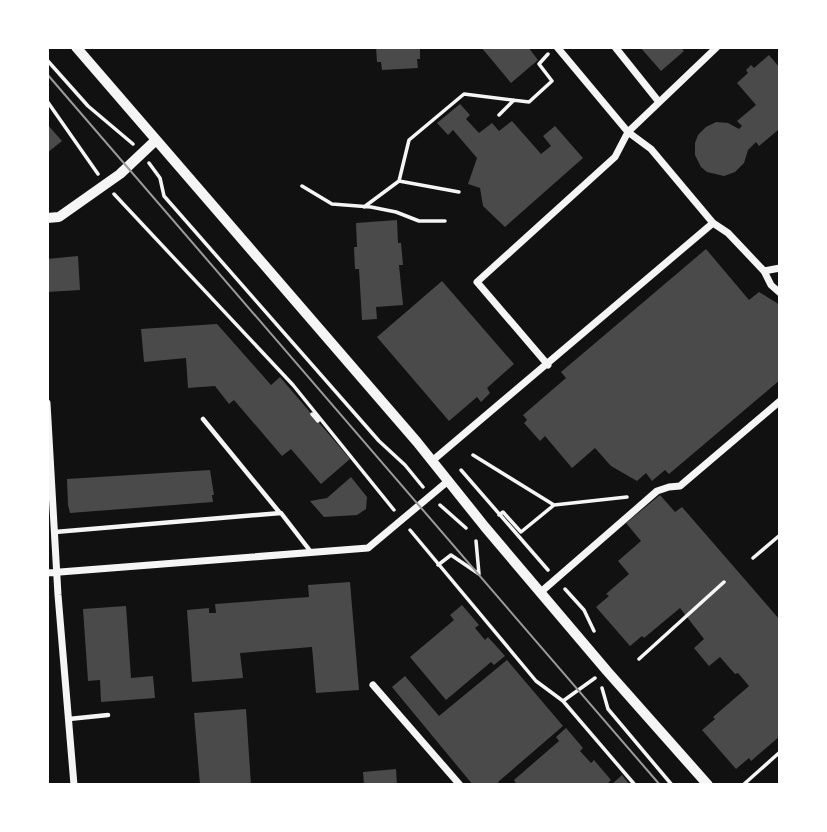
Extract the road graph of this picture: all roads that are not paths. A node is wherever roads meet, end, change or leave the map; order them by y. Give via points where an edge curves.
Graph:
1 (76, 47) edge
2 (556, 47) edge
3 (615, 47) edge
4 (717, 47) edge
5 (659, 102) junction
6 (628, 132) junction
7 (156, 140) junction
8 (47, 218) edge
9 (713, 223) junction
10 (780, 268) edge
11 (764, 271) junction
12 (780, 293) edge
13 (548, 365) junction
14 (780, 401) edge
15 (47, 403) edge
16 (203, 419) dead end
17 (432, 461) junction
18 (448, 481) junction
19 (281, 513) junction
20 (55, 532) junction
21 (312, 553) junction
22 (47, 573) edge
23 (57, 573) junction
24 (542, 591) junction
25 (373, 685) dead end
26 (108, 715) dead end
27 (68, 719) junction
28 (74, 785) edge
29 (460, 785) edge
30 (708, 785) edge

1 - 7 street
2 - 6 street
3 - 5 street
4 - 5 street
5 - 6 street
6 - 9 street via 651,149
6 - 13 street via 615,158 477,282
7 - 8 street via 59,217
7 - 17 street
9 - 11 street
9 - 13 street
10 - 11 street
11 - 12 street
13 - 17 street
14 - 24 street via 680,486 657,491
15 - 20 street
16 - 19 lane
17 - 18 street
18 - 21 street via 368,548
18 - 24 street
19 - 20 lane
19 - 21 lane
20 - 23 street
21 - 23 street
22 - 23 street
23 - 27 street
24 - 30 street
25 - 29 street
26 - 27 lane
27 - 28 street

